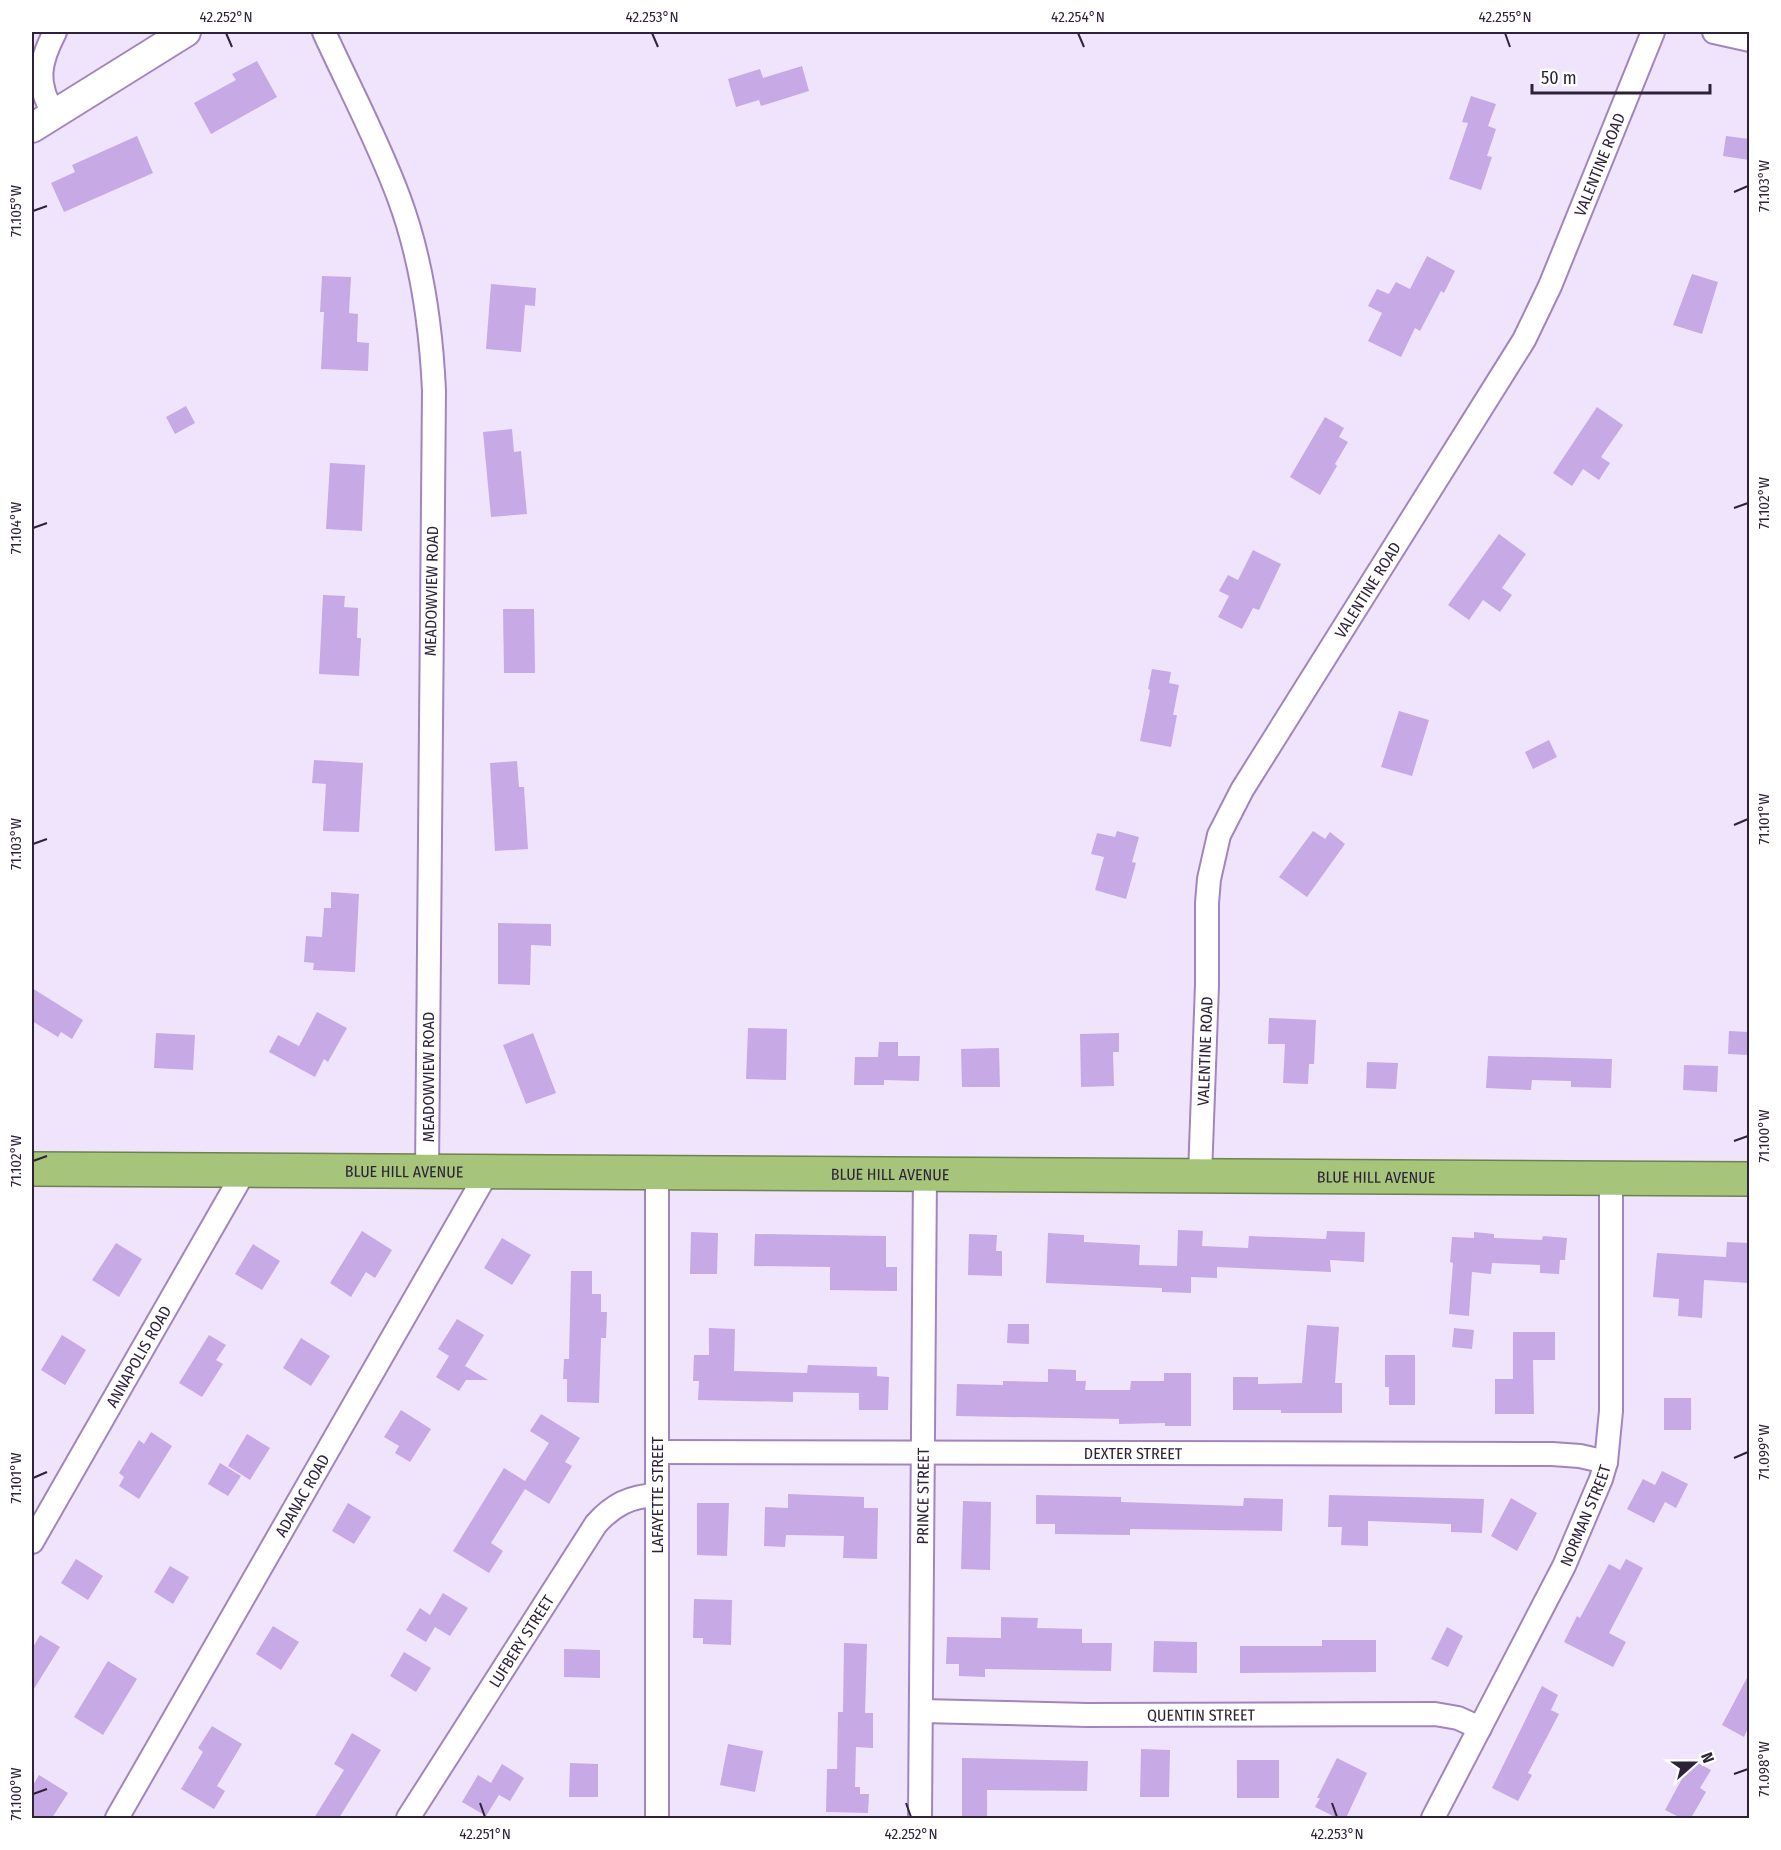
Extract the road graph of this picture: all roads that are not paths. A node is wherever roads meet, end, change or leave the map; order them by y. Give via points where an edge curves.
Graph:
1 (55, 32) edge
2 (186, 32) edge
3 (324, 32) edge
4 (1653, 32) edge
5 (1714, 32) edge
6 (1749, 40) edge
7 (43, 121) edge
8 (32, 1169) edge
9 (245, 1170) junction
10 (428, 1171) junction
11 (488, 1171) junction
12 (657, 1172) junction
13 (926, 1174) junction
14 (1200, 1175) junction
15 (1611, 1179) junction
16 (1749, 1179) edge
17 (657, 1452) junction
18 (923, 1452) junction
19 (1606, 1462) junction
20 (657, 1495) junction
21 (32, 1542) edge
22 (921, 1711) junction
23 (1480, 1728) junction
24 (117, 1818) edge
25 (408, 1818) edge
26 (657, 1818) edge
27 (920, 1818) edge
28 (1433, 1818) edge

1 - 7 street via 41,71
2 - 7 street
3 - 10 street, MEADOWVIEW ROAD via 399,199 420,272 430,329 434,391
4 - 14 street, VALENTINE ROAD via 1550,286 1524,340 1242,790 1219,836 1212,858 1207,903
5 - 6 street
8 - 9 highway, BLUE HILL AVENUE
9 - 10 highway, BLUE HILL AVENUE
9 - 21 street, ANNAPOLIS ROAD
10 - 11 highway, BLUE HILL AVENUE
11 - 12 highway, BLUE HILL AVENUE
11 - 24 street, ADANAC ROAD
12 - 13 highway, BLUE HILL AVENUE
12 - 17 street, LAFAYETTE STREET
13 - 14 highway, BLUE HILL AVENUE
13 - 18 street, PRINCE STREET
14 - 15 highway, BLUE HILL AVENUE
15 - 16 highway, BLUE HILL AVENUE
15 - 19 street, NORMAN STREET via 1611,1411
17 - 18 street, DEXTER STREET
17 - 20 street, LAFAYETTE STREET
18 - 19 street, DEXTER STREET via 1552,1454
18 - 22 street, PRINCE STREET
19 - 23 street, NORMAN STREET via 1596,1495 1564,1566
20 - 25 street, LUFBERY STREET via 616,1505 591,1530
20 - 26 street, LAFAYETTE STREET
22 - 23 street, QUENTIN STREET via 1087,1715 1435,1714 1458,1718
22 - 27 street, PRINCE STREET
23 - 28 street, NORMAN STREET

